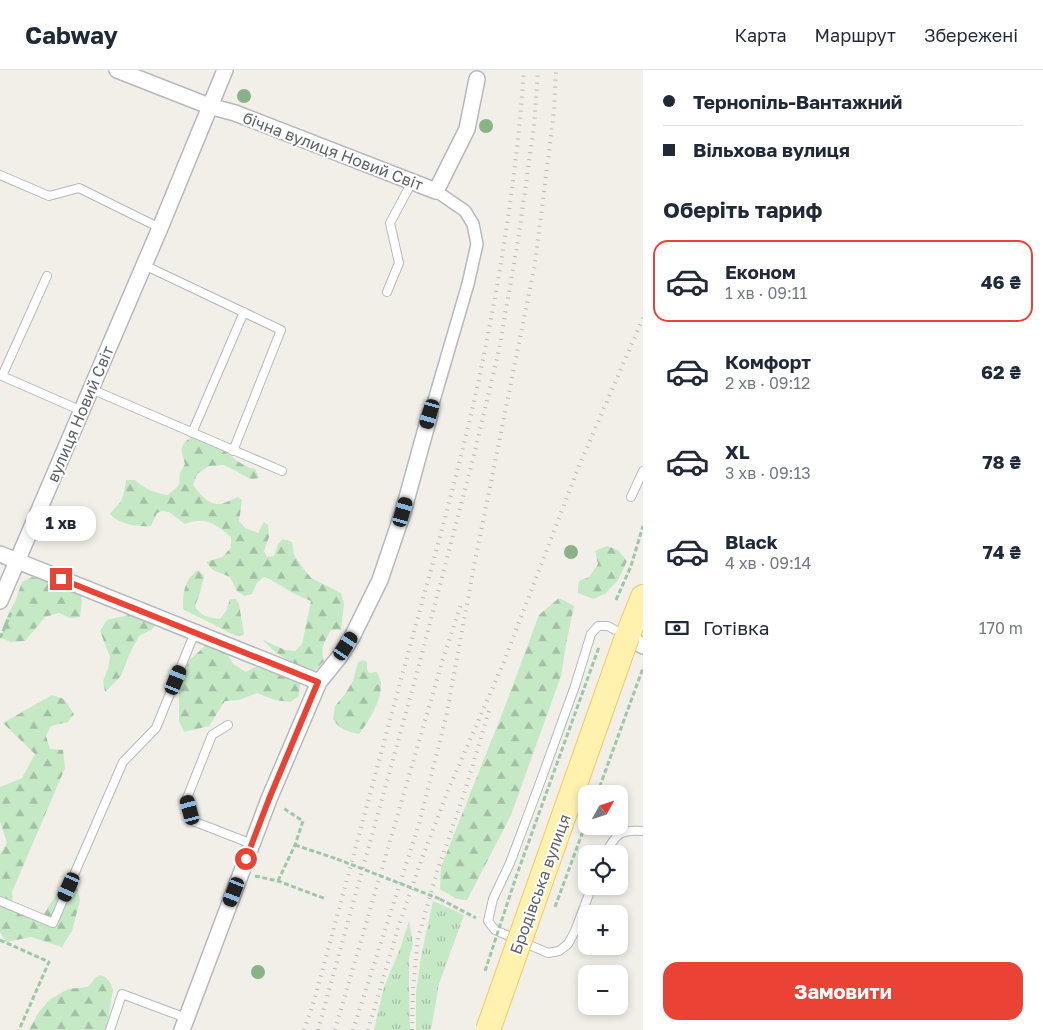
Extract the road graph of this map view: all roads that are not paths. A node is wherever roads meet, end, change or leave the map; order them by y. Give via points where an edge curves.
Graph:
1 (118, 70) edge
2 (225, 70) edge
3 (477, 79) dead end
4 (209, 106) junction
5 (0, 175) edge
6 (412, 182) junction
7 (436, 192) junction
8 (160, 228) junction
9 (144, 265) junction
10 (47, 276) dead end
11 (386, 292) dead end
12 (244, 312) junction
13 (91, 389) junction
14 (82, 411) junction
15 (430, 414) joint
16 (192, 433) junction
17 (233, 451) junction
18 (643, 471) edge
19 (282, 472) dead end
20 (631, 497) dead end
21 (0, 554) edge
22 (17, 561) junction
23 (643, 597) edge
24 (0, 601) edge
25 (196, 632) junction
26 (635, 642) edge
27 (318, 682) junction
28 (228, 725) dead end
29 (643, 831) edge
30 (252, 844) junction
31 (610, 845) edge
32 (589, 895) edge
33 (0, 901) edge
34 (184, 1024) edge
35 (110, 1030) edge
36 (488, 1030) edge

1 - 4 street, бічна вулиця Новий Світ
2 - 4 street, вулиця Новий Світ
3 - 7 street, бічна вулиця Новий Світ via 466,129
4 - 6 street, бічна вулиця Новий Світ via 236,113
4 - 8 street, вулиця Новий Світ
5 - 8 lane via 50,196 79,188
6 - 7 street, бічна вулиця Новий Світ
6 - 11 lane via 390,223 399,263
7 - 15 street via 465,211 473,224 477,244
8 - 9 street, вулиця Новий Світ
9 - 12 lane
9 - 13 street, вулиця Новий Світ
10 - 14 lane via 2,376
12 - 16 lane
12 - 17 lane via 282,330
13 - 14 street, вулиця Новий Світ
13 - 16 lane
14 - 22 street, вулиця Новий Світ
15 - 27 street via 380,580 352,637
16 - 17 lane
17 - 19 lane
18 - 20 lane
21 - 22 street
22 - 24 street, вулиця Новий Світ
22 - 25 street
23 - 26 main road, Бродівська вулиця
25 - 27 street
25 - 33 lane via 156,728 123,762 53,923
26 - 32 lane via 608,626 598,626 591,634 537,791 493,899 488,922 495,930 548,953 559,951 568,944 575,931
26 - 36 main road, Бродівська вулиця, bridge
27 - 30 street
28 - 30 lane via 212,735 188,798 194,821
29 - 31 lane via 621,832
30 - 34 street
34 - 35 lane via 122,994

